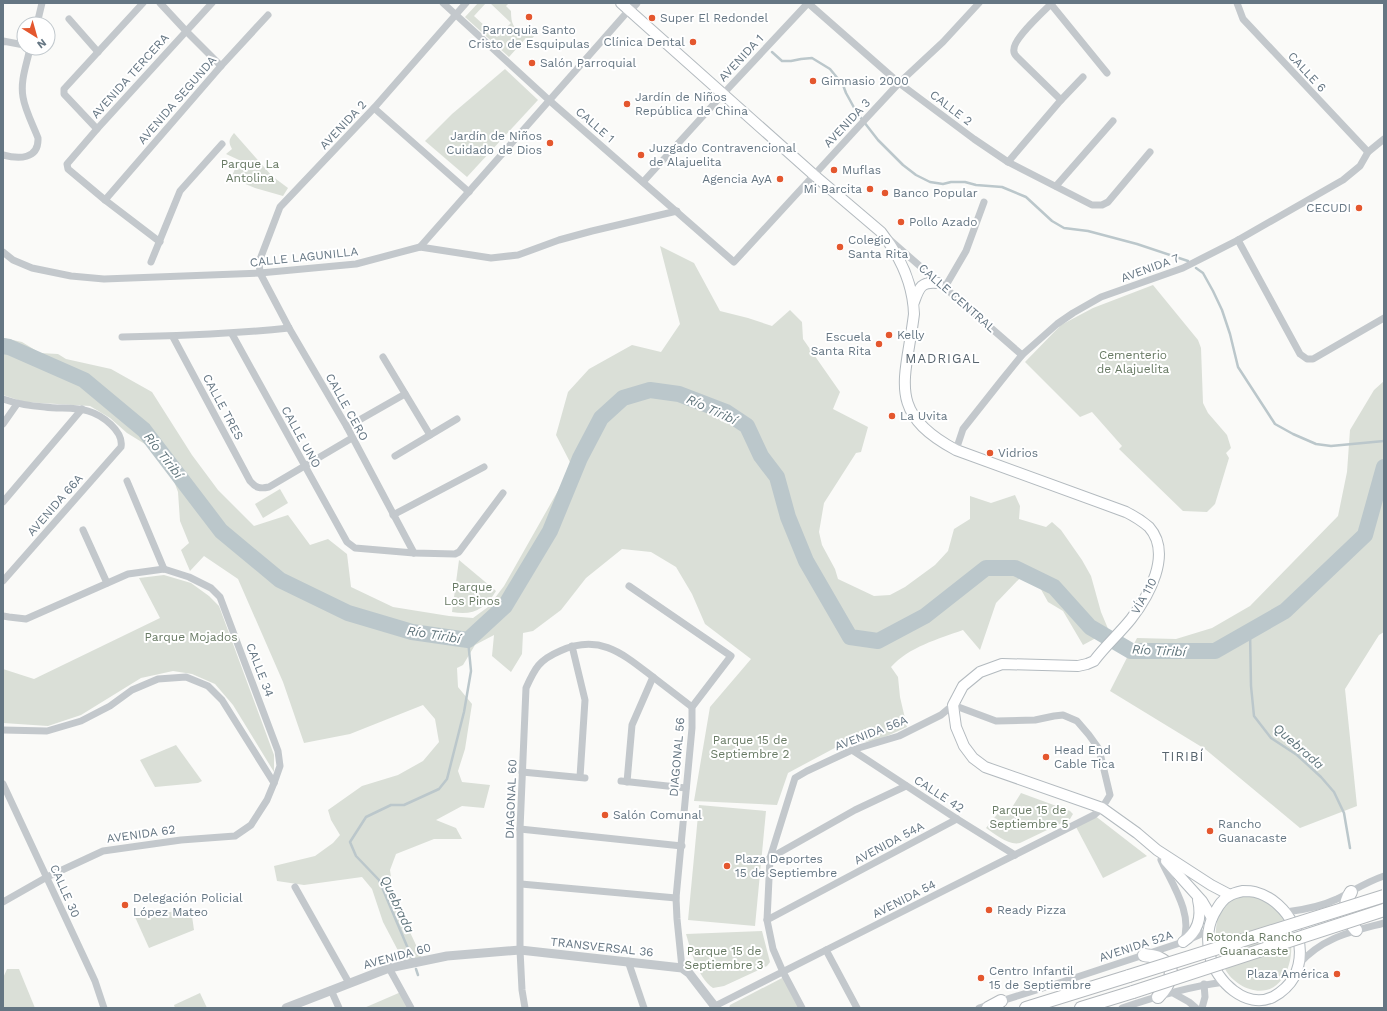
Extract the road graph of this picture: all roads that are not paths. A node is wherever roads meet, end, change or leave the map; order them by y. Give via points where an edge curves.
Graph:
1 (42, 3) edge
2 (143, 3) edge
3 (160, 3) edge
4 (212, 3) edge
5 (443, 3) edge
6 (466, 3) edge
7 (621, 3) edge
8 (808, 3) edge
9 (979, 3) edge
10 (1051, 3) edge
11 (1237, 3) edge
12 (632, 6) edge
13 (456, 14) junction
14 (268, 15) dead end
15 (39, 16) edge
16 (69, 19) dead end
17 (186, 31) junction
18 (3, 42) edge
19 (16, 43) edge
20 (98, 52) junction
21 (28, 56) edge
22 (221, 66) junction
23 (1107, 73) dead end
24 (1083, 77) dead end
25 (899, 83) junction
26 (723, 94) junction
27 (1061, 100) junction
28 (550, 101) junction
29 (374, 108) junction
30 (1113, 121) dead end
31 (96, 129) junction
32 (1384, 139) edge
33 (222, 144) dead end
34 (3, 148) edge
35 (1150, 152) dead end
36 (1368, 152) junction
37 (5, 156) edge
38 (1008, 162) junction
39 (814, 175) junction
40 (643, 182) junction
41 (1056, 186) junction
42 (469, 192) junction
43 (105, 200) junction
44 (984, 202) dead end
45 (677, 211) junction
46 (882, 232) junction
47 (1238, 240) junction
48 (160, 242) junction
49 (420, 247) junction
50 (3, 252) edge
51 (152, 262) dead end
52 (734, 262) joint
53 (260, 273) junction
54 (941, 285) junction
55 (914, 302) junction
56 (1384, 318) edge
57 (289, 328) junction
58 (232, 334) junction
59 (173, 336) junction
60 (122, 337) dead end
61 (1022, 355) junction
62 (383, 357) dead end
63 (405, 394) junction
64 (3, 399) edge
65 (17, 404) junction
66 (82, 409) junction
67 (457, 419) dead end
68 (3, 424) edge
69 (347, 427) junction
70 (430, 435) junction
71 (352, 438) junction
72 (956, 450) junction
73 (395, 456) dead end
74 (304, 466) junction
75 (484, 467) dead end
76 (127, 481) dead end
77 (503, 493) dead end
78 (4, 500) edge
79 (393, 515) junction
80 (83, 530) dead end
81 (414, 553) junction
82 (164, 569) junction
83 (3, 581) edge
84 (107, 583) junction
85 (629, 586) dead end
86 (3, 616) edge
87 (572, 646) junction
88 (653, 677) junction
89 (953, 706) junction
90 (692, 707) junction
91 (3, 730) edge
92 (852, 750) junction
93 (522, 772) junction
94 (274, 783) junction
95 (3, 784) edge
96 (906, 786) junction
97 (686, 788) junction
98 (1102, 808) junction
99 (260, 810) joint
100 (957, 819) junction
101 (520, 829) junction
102 (682, 846) junction
103 (1157, 850) junction
104 (1015, 855) junction
105 (770, 858) junction
106 (1384, 876) edge
107 (47, 877) junction
108 (521, 884) junction
109 (295, 887) dead end
110 (1192, 890) junction
111 (1350, 892) junction
112 (1230, 895) junction
113 (1384, 896) edge
114 (676, 898) junction
115 (3, 902) edge
116 (1384, 910) edge
117 (1286, 912) junction
118 (1212, 918) junction
119 (767, 920) junction
120 (1384, 923) edge
121 (1356, 930) junction
122 (1208, 931) junction
123 (1183, 942) junction
124 (520, 950) junction
125 (826, 950) junction
126 (1144, 955) junction
127 (628, 961) junction
128 (1299, 964) junction
129 (389, 968) junction
130 (682, 968) junction
131 (783, 972) junction
132 (1225, 982) junction
133 (349, 983) junction
134 (1204, 984) junction
135 (331, 990) junction
136 (1173, 993) junction
137 (1158, 997) junction
138 (1002, 1001) junction
139 (1247, 1003) edge
140 (1266, 1004) edge
141 (715, 1007) edge
142 (104, 1008) edge
143 (286, 1008) edge
144 (339, 1008) edge
145 (411, 1008) edge
146 (525, 1008) edge
147 (644, 1008) edge
148 (802, 1008) edge
149 (857, 1008) edge
150 (979, 1008) edge
151 (988, 1008) edge
152 (1026, 1008) edge
153 (1081, 1008) edge
154 (1122, 1008) edge
155 (1196, 1008) edge
156 (1202, 1008) edge

1 - 15 street
2 - 20 street
3 - 17 street
4 - 17 street, AVENIDA TERCERA
5 - 13 street, CALLE 1
6 - 13 street, AVENIDA 2
7 - 12 main road, CALLE CENTRAL
8 - 25 street, CALLE 2
8 - 26 street, AVENIDA 1
9 - 25 street, AVENIDA 3 via 944,42
10 - 23 street
10 - 27 street via 1017,42 1014,54
11 - 36 street, CALLE 6 via 1243,19
12 - 26 main road, CALLE CENTRAL
12 - 28 street
13 - 28 street, CALLE 1
13 - 29 street, AVENIDA 2
14 - 22 street, AVENIDA SEGUNDA
16 - 20 street
17 - 22 street
17 - 31 street, AVENIDA TERCERA
18 - 19 street
20 - 31 street via 63,92
21 - 37 street via 22,91 38,143 35,150 25,158
22 - 43 street, AVENIDA SEGUNDA
24 - 27 street
25 - 38 street, CALLE 2
25 - 39 street, AVENIDA 3
26 - 39 main road, CALLE CENTRAL
26 - 40 street, AVENIDA 1
27 - 38 street
28 - 40 street, CALLE 1
28 - 42 street
29 - 42 street
29 - 53 street, AVENIDA 2 via 280,207 259,262
30 - 41 street
31 - 43 street, AVENIDA TERCERA via 66,167
32 - 36 street, AVENIDA 7
33 - 48 street via 180,192
34 - 37 street
35 - 41 street, CALLE 2 via 1108,202 1102,205 1092,205
36 - 47 street, AVENIDA 7 via 1360,166 1343,180
38 - 41 street, CALLE 2
39 - 46 main road, CALLE CENTRAL
39 - 52 street, AVENIDA 3
40 - 45 street, CALLE 1
42 - 49 street
43 - 48 street
44 - 54 street via 966,251
45 - 49 street, CALLE LAGUNILLA via 559,240 518,255 491,258
45 - 52 street, CALLE 1
46 - 54 street, CALLE CENTRAL
46 - 55 main road, VÍA 110 via 900,261
47 - 56 street via 1300,354 1307,359 1313,359
47 - 61 street, AVENIDA 7 via 1183,268 1101,297 1057,324
48 - 51 street
49 - 53 street, CALLE LAGUNILLA via 356,264
50 - 53 street, CALLE LAGUNILLA via 13,260 32,268 84,278
53 - 57 street, CALLE CERO
54 - 55 main road via 930,282 921,286
54 - 61 street, CALLE CENTRAL
55 - 72 main road, VÍA 110 via 905,379 907,405 925,430
57 - 58 street
57 - 69 street, CALLE CERO
58 - 59 street
58 - 74 street, CALLE UNO
59 - 60 street
59 - 74 street, CALLE TRES via 255,487 268,487
61 - 72 street, AVENIDA 7 via 963,429
62 - 63 street
63 - 69 street
63 - 70 street
64 - 65 street
65 - 66 street
65 - 68 street
66 - 78 street
66 - 83 street, AVENIDA 66A via 100,416 110,425 119,434 121,447
67 - 70 street
69 - 71 street, CALLE CERO
70 - 73 street
71 - 74 street
71 - 79 street, CALLE CERO
72 - 89 main road, VÍA 110 via 1126,512 1150,528 1156,539 1158,551 1156,574 1145,599 1096,658 1078,666 1002,664 980,672 963,686
74 - 81 street, CALLE UNO via 347,542 355,548
75 - 79 street
76 - 82 street
77 - 81 street via 459,552 451,555
79 - 81 street, CALLE CERO
80 - 84 street
82 - 84 street via 128,574
82 - 94 street, CALLE 34 via 189,577 211,588 220,597 278,751 280,766
84 - 86 street via 26,619
85 - 90 street, DIAGONAL 56 via 731,656
87 - 88 street via 598,645 614,650 632,660
87 - 93 street, DIAGONAL 60 via 548,656 534,670 526,688
87 - 93 street via 586,700 582,777
88 - 90 street
88 - 97 street via 632,725 624,781
89 - 92 street, AVENIDA 56A via 941,715 899,736
89 - 98 main road via 956,727 964,746 973,758 985,767
89 - 98 street via 996,721 1063,716 1077,721 1099,749 1110,795
90 - 97 street, DIAGONAL 56
91 - 94 street via 48,731 81,721 110,706 132,690 158,679 186,677 208,686 222,700
92 - 96 street, CALLE 42
92 - 105 street, AVENIDA 56A via 795,778
93 - 101 street, DIAGONAL 60
94 - 99 street, CALLE 34
95 - 107 street, CALLE 30
96 - 100 street, CALLE 42
96 - 105 street via 855,810
97 - 102 street, DIAGONAL 56
98 - 103 main road
98 - 104 street, AVENIDA 54 via 1094,815
99 - 107 street, AVENIDA 62 via 251,824 235,836 103,850
100 - 104 street, CALLE 42
100 - 119 street, AVENIDA 54A
101 - 102 street
101 - 108 street, DIAGONAL 60
102 - 114 street, DIAGONAL 56
103 - 110 main road
103 - 112 main road
103 - 123 street via 1185,914 1186,933
104 - 125 street, AVENIDA 54
105 - 119 street
106 - 111 street via 1362,884
107 - 115 street, AVENIDA 62
107 - 142 street, CALLE 30 via 95,981
108 - 114 street
108 - 124 street, DIAGONAL 60
109 - 133 street
110 - 118 main road
110 - 123 main road via 1198,899 1199,920 1195,930
111 - 117 street via 1319,906
111 - 121 highway via 1346,898 1345,911
112 - 117 main road via 1254,891 1270,898
112 - 118 main road via 1219,904
113 - 152 highway, bridge
114 - 130 street, DIAGONAL 56
116 - 153 highway, bridge
117 - 128 main road via 1297,932
118 - 122 main road
119 - 131 street via 773,949
120 - 121 street
121 - 128 street via 1320,945 1308,953
122 - 123 street, AVENIDA 52A
122 - 132 main road via 1210,957
123 - 126 street, AVENIDA 52A
124 - 127 street, TRANSVERSAL 36
124 - 129 street, AVENIDA 60 via 447,956
124 - 146 street, DIAGONAL 60
125 - 131 street, AVENIDA 54
125 - 149 street
126 - 137 highway via 1159,958 1170,970 1169,984
126 - 138 street, AVENIDA 52A
127 - 130 street, TRANSVERSAL 36
127 - 147 street
128 - 140 main road via 1290,984
129 - 133 street, AVENIDA 60
129 - 145 street
130 - 141 street via 689,972
131 - 141 street, AVENIDA 54
131 - 148 street
132 - 134 street
132 - 139 main road
133 - 135 street, AVENIDA 60
134 - 136 street
134 - 156 street
135 - 143 street, AVENIDA 60
135 - 144 street
136 - 137 street
136 - 155 street
137 - 154 street
138 - 150 street, AVENIDA 52A
138 - 151 highway
139 - 140 main road via 1255,1000

